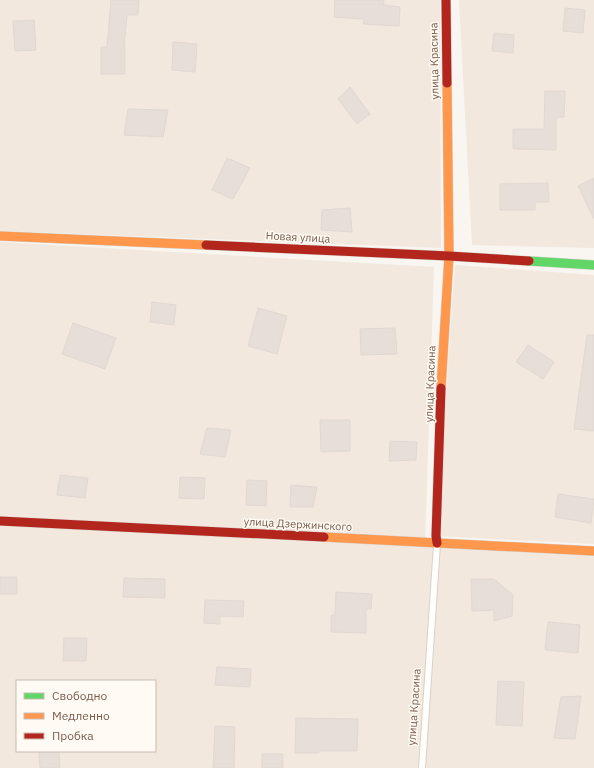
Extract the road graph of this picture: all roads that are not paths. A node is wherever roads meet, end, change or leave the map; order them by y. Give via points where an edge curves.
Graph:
1 (446, 0) edge
2 (0, 236) edge
3 (449, 256) junction
4 (594, 265) edge
5 (0, 520) edge
6 (437, 543) junction
7 (594, 551) edge
8 (422, 768) edge

1 - 3 street, улица Красина
2 - 3 street, Новая улица
3 - 4 street, Новая улица
3 - 6 street, улица Красина via 442,364
5 - 6 street, улица Дзержинского
6 - 7 street, улица Дзержинского
6 - 8 lane, улица Красина

